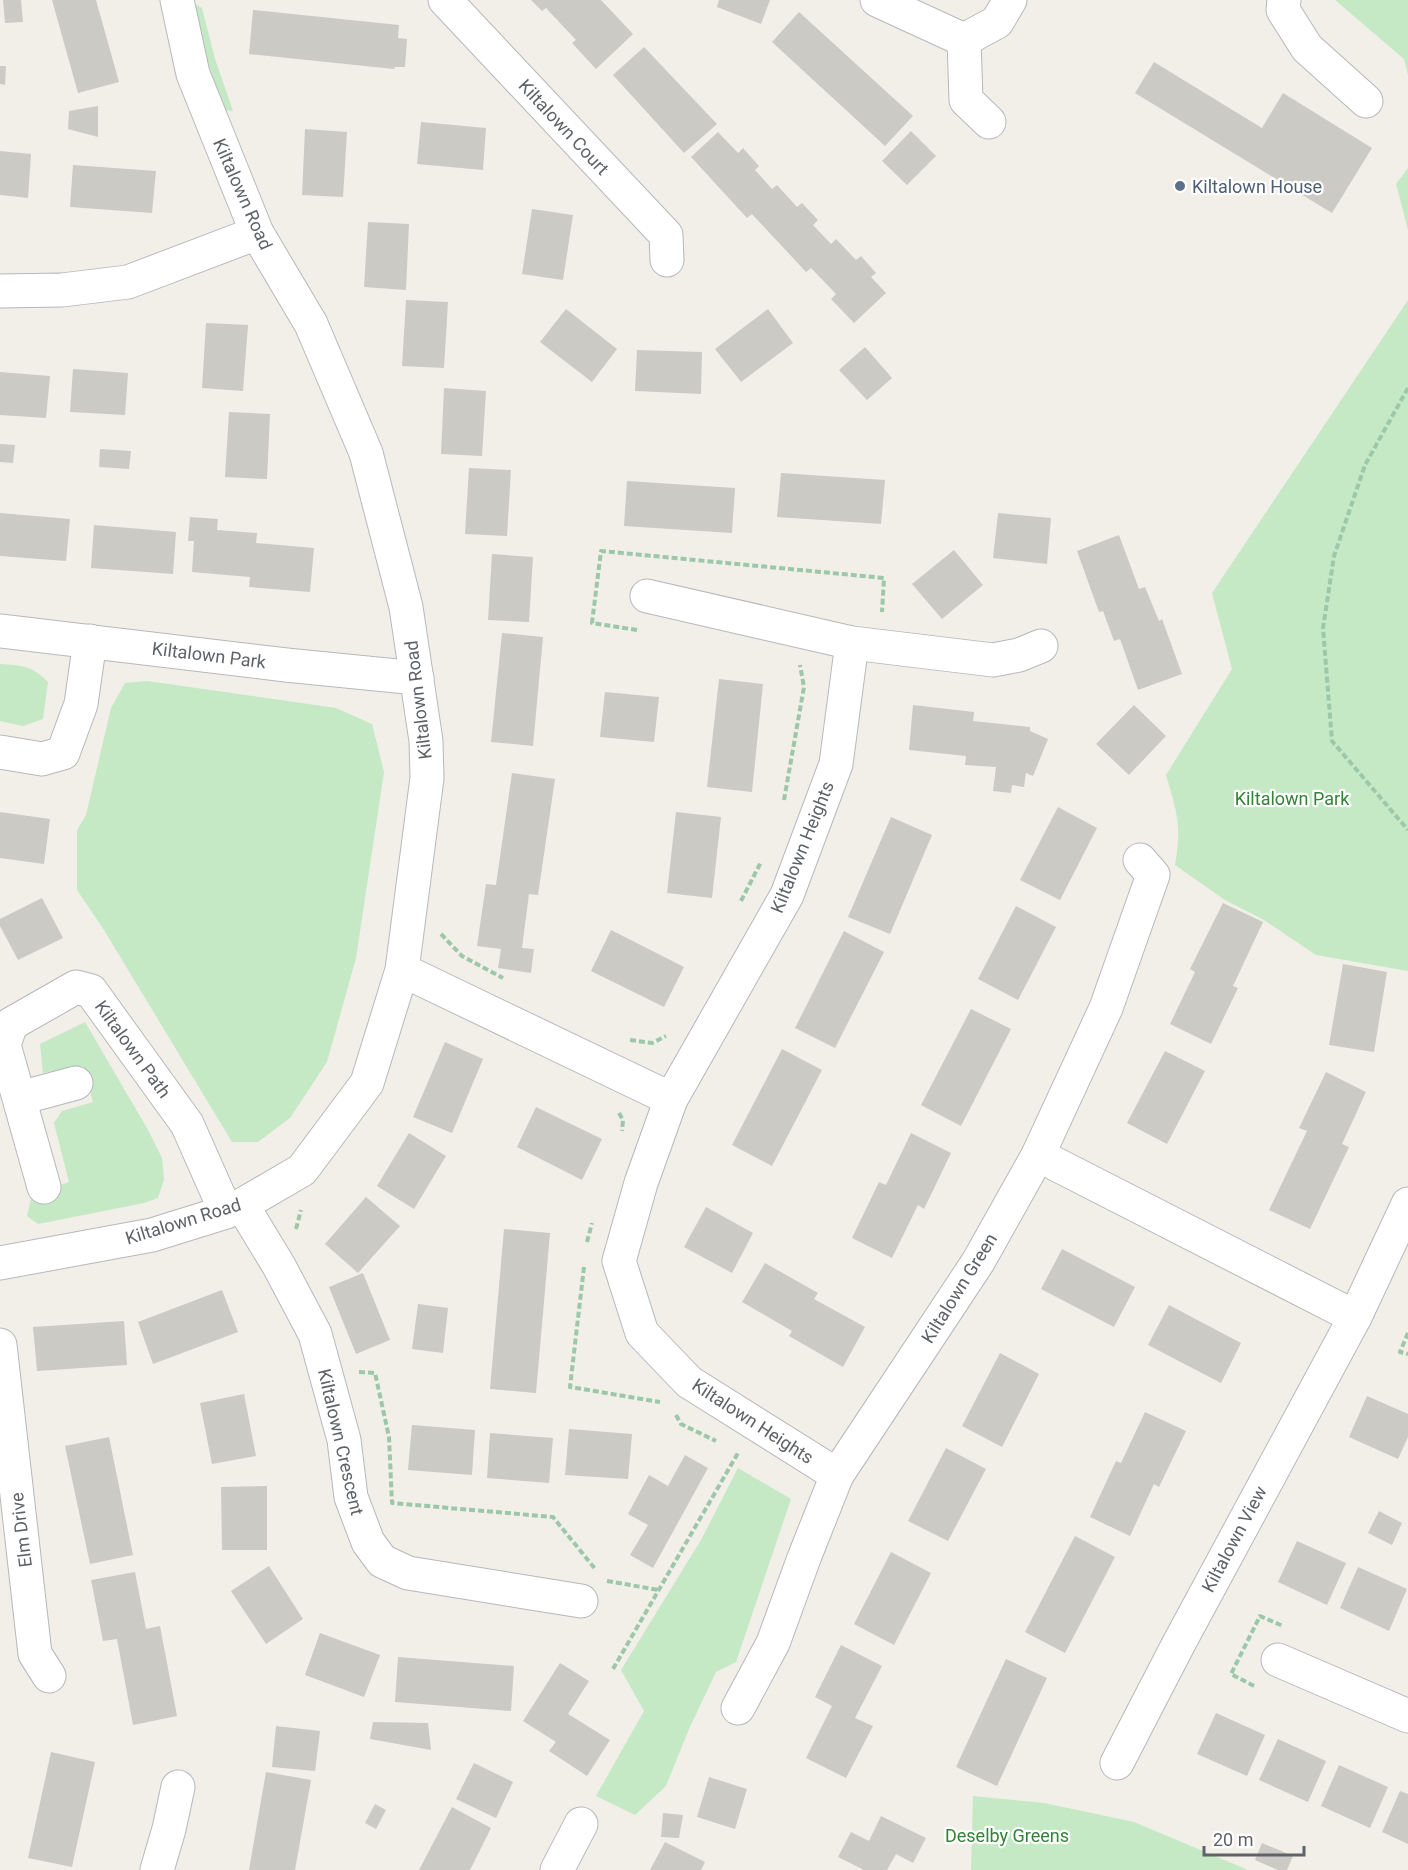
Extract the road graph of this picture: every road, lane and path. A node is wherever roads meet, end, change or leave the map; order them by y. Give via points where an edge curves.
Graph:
1 (177, 0) edge
2 (445, 0) edge
3 (877, 0) edge
4 (1010, 0) edge
5 (1284, 0) edge
6 (964, 40) junction
7 (1366, 101) dead end
8 (989, 122) dead end
9 (257, 233) junction
10 (668, 260) dead end
11 (0, 291) edge
12 (1408, 388) edge
13 (647, 596) dead end
14 (881, 621) dead end
15 (638, 630) dead end
16 (0, 631) edge
17 (90, 641) junction
18 (852, 643) junction
19 (1041, 646) dead end
20 (792, 660) dead end
21 (417, 678) junction
22 (0, 752) edge
23 (783, 810) dead end
24 (1408, 830) edge
25 (765, 852) dead end
26 (1140, 860) dead end
27 (740, 905) dead end
28 (438, 932) dead end
29 (402, 970) junction
30 (513, 983) dead end
31 (669, 1035) dead end
32 (622, 1038) dead end
33 (76, 1083) dead end
34 (20, 1098) junction
35 (671, 1099) junction
36 (614, 1104) dead end
37 (621, 1132) dead end
38 (1038, 1155) junction
39 (44, 1187) dead end
40 (306, 1204) dead end
41 (1408, 1204) edge
42 (234, 1209) junction
43 (592, 1222) dead end
44 (295, 1233) dead end
45 (587, 1245) dead end
46 (585, 1257) dead end
47 (0, 1263) edge
48 (1354, 1317) junction
49 (1408, 1333) edge
50 (0, 1345) edge
51 (1408, 1354) edge
52 (352, 1372) dead end
53 (670, 1404) dead end
54 (676, 1414) dead end
55 (720, 1444) dead end
56 (730, 1448) dead end
57 (837, 1475) junction
58 (597, 1571) dead end
59 (659, 1590) junction
60 (592, 1591) joint
61 (1278, 1660) dead end
62 (613, 1669) dead end
63 (49, 1676) dead end
64 (738, 1708) dead end
65 (1408, 1716) edge
66 (1116, 1763) dead end
67 (178, 1787) dead end
68 (581, 1824) dead end
69 (157, 1870) edge
70 (557, 1870) edge

1 - 9 street, Kiltalown Road via 194,74
2 - 10 street, Kiltalown Court via 666,235
3 - 6 street
4 - 6 street via 997,22
5 - 7 street via 1283,9 1307,48
6 - 8 street via 966,100
9 - 11 street via 128,282 62,290
9 - 21 street, Kiltalown Road via 311,324 366,453 406,607
12 - 24 path via 1365,465 1334,555 1323,628 1332,741
13 - 18 street
14 - 15 path via 884,578 602,551 592,623
16 - 17 street, Kiltalown Park
17 - 21 street, Kiltalown Park
17 - 22 street via 81,704 63,753 42,759
18 - 19 street via 993,660
18 - 35 street, Kiltalown Heights via 836,764 787,894
20 - 23 path via 800,664 804,687
21 - 29 street, Kiltalown Road via 427,778
25 - 27 path
26 - 38 street, Kiltalown Green via 1153,875 1106,1008
28 - 30 path via 462,956
29 - 35 street
29 - 42 street, Kiltalown Road via 367,1083 302,1170
31 - 32 path via 652,1043
33 - 34 street
34 - 39 street, Kiltalown Path
34 - 42 street, Kiltalown Path via 4,1045 10,1024 76,987 91,991 187,1124
35 - 57 street, Kiltalown Heights via 619,1261 642,1333 689,1382
36 - 37 path via 623,1120
38 - 48 street
38 - 57 street, Kiltalown Green via 978,1262
40 - 44 path
41 - 48 street, Kiltalown View
42 - 47 street, Kiltalown Road via 152,1235
42 - 60 street, Kiltalown Crescent via 279,1266 315,1334 344,1440 351,1497 368,1542 382,1561 408,1573
43 - 45 path
46 - 53 path via 570,1387
48 - 66 street, Kiltalown View
49 - 51 path via 1400,1352
50 - 63 street, Elm Drive via 35,1654
52 - 58 path via 375,1373 389,1437 392,1503 553,1517
54 - 55 path via 681,1424
56 - 59 path via 740,1453
57 - 64 street, Kiltalown Green via 773,1643
59 - 60 path
59 - 62 path
61 - 65 street
67 - 69 street
68 - 70 street

